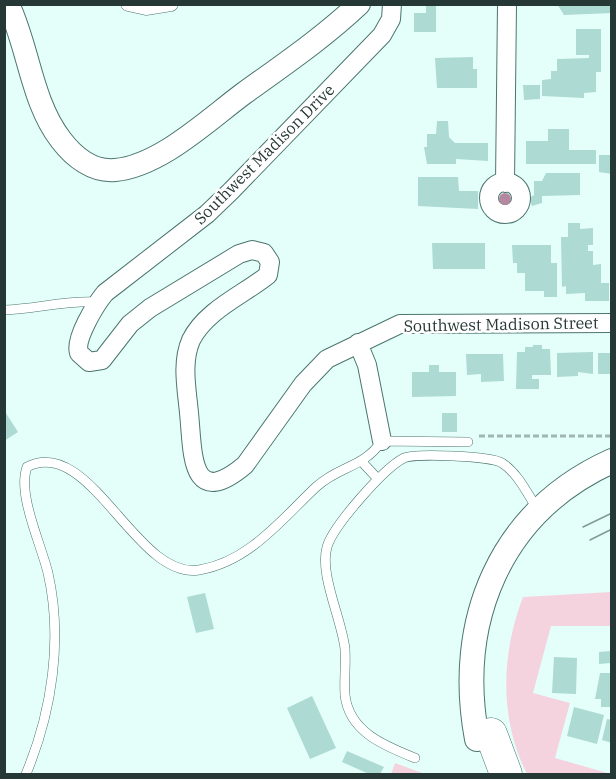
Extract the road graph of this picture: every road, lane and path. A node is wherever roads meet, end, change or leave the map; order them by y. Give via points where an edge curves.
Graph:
1 (9, 4) edge
2 (128, 4) edge
3 (171, 4) edge
4 (359, 4) edge
5 (392, 4) edge
6 (507, 4) edge
7 (505, 183) dead end
8 (98, 302) junction
9 (4, 310) edge
10 (612, 323) edge
11 (358, 343) junction
12 (612, 436) edge
13 (382, 441) junction
14 (468, 442) joint
15 (612, 461) edge
16 (363, 463) junction
17 (612, 477) edge
18 (377, 478) junction
19 (539, 511) junction
20 (490, 754) edge
21 (416, 758) dead end
22 (26, 774) edge

1 - 4 street via 51,124 80,160 112,171 132,167 164,152 330,32
2 - 3 street via 146,8
5 - 8 street, Southwest Madison Drive via 391,19 382,35 231,191
6 - 7 street
8 - 9 lane
8 - 11 street, Southwest Madison Drive via 78,344 79,353 89,362 102,360 130,324 150,308 239,254 259,250 268,258 268,274 210,317 188,349 186,383 192,460 196,472 209,480 226,477 245,465 314,372 327,359
10 - 11 street, Southwest Madison Street via 405,323
11 - 13 street via 367,365
12 - 14 path via 475,436
13 - 14 lane
13 - 16 lane
15 - 19 main road via 576,480
16 - 18 lane
16 - 22 lane via 343,468 318,485 274,530 235,558 192,571 175,567 154,552 61,464 38,462 27,467 24,486 48,574 55,634 51,684
17 - 20 main road via 579,497 539,533 504,587 493,615 485,659
18 - 19 lane via 407,457 490,458 511,471
18 - 21 lane via 333,534 327,545 326,562 345,648 349,712 374,739
19 - 20 main road via 505,553 478,617 470,695

